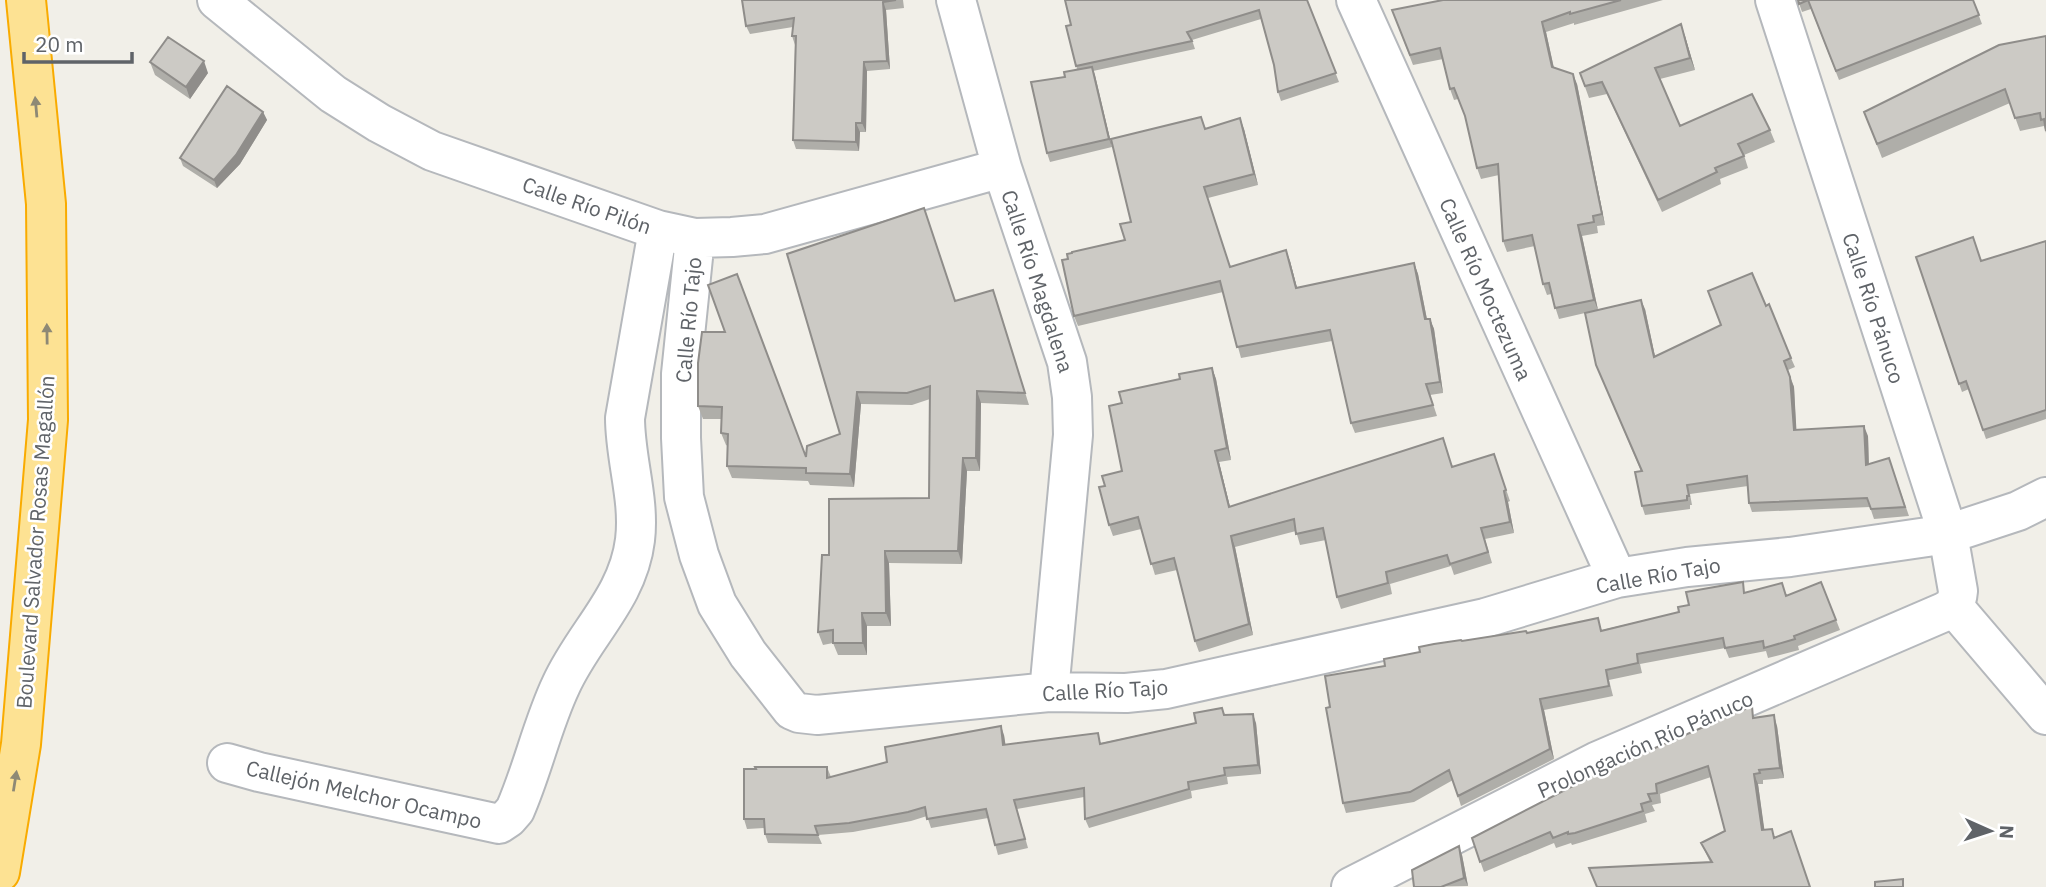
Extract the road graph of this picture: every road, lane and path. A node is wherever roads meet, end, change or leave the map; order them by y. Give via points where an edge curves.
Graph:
1 (26, 0) edge
2 (217, 0) edge
3 (957, 0) edge
4 (1356, 0) edge
5 (1775, 0) edge
6 (1002, 168) junction
7 (658, 230) junction
8 (695, 238) junction
9 (2037, 512) edge
10 (1948, 534) junction
11 (1617, 578) junction
12 (1949, 610) junction
13 (1049, 692) junction
14 (2046, 715) edge
15 (227, 763) dead end
16 (0, 872) edge
17 (1351, 887) edge

16 -> 1 highway, Boulevard Salvador Rosas Magallón via 21,744 48,420 46,204
2 - 7 street, Calle Río Pilón via 333,94 432,151
3 - 6 street, Calle Río Magdalena
4 - 11 street, Calle Río Moctezuma
5 - 10 street, Calle Río Pánuco
6 - 8 street, Calle Río Pilón via 765,233
6 - 13 street, Calle Río Magdalena via 1067,362 1072,397 1073,435
7 - 8 street, Calle Río Pilón
7 - 15 street, Callejón Melchor Ocampo via 625,418 635,541 627,573 610,608 560,685 515,810 499,824
8 - 13 street, Calle Río Tajo via 681,374 684,497 717,604 748,654 799,713
9 - 10 street, Calle Río Tajo
10 - 11 street, Calle Río Tajo
10 - 12 street, Calle Río Pánuco via 1958,591
11 - 13 street, Calle Río Tajo via 1485,618 1166,689
12 - 14 street
12 - 17 street, Prolongación Río Pánuco via 1598,761

